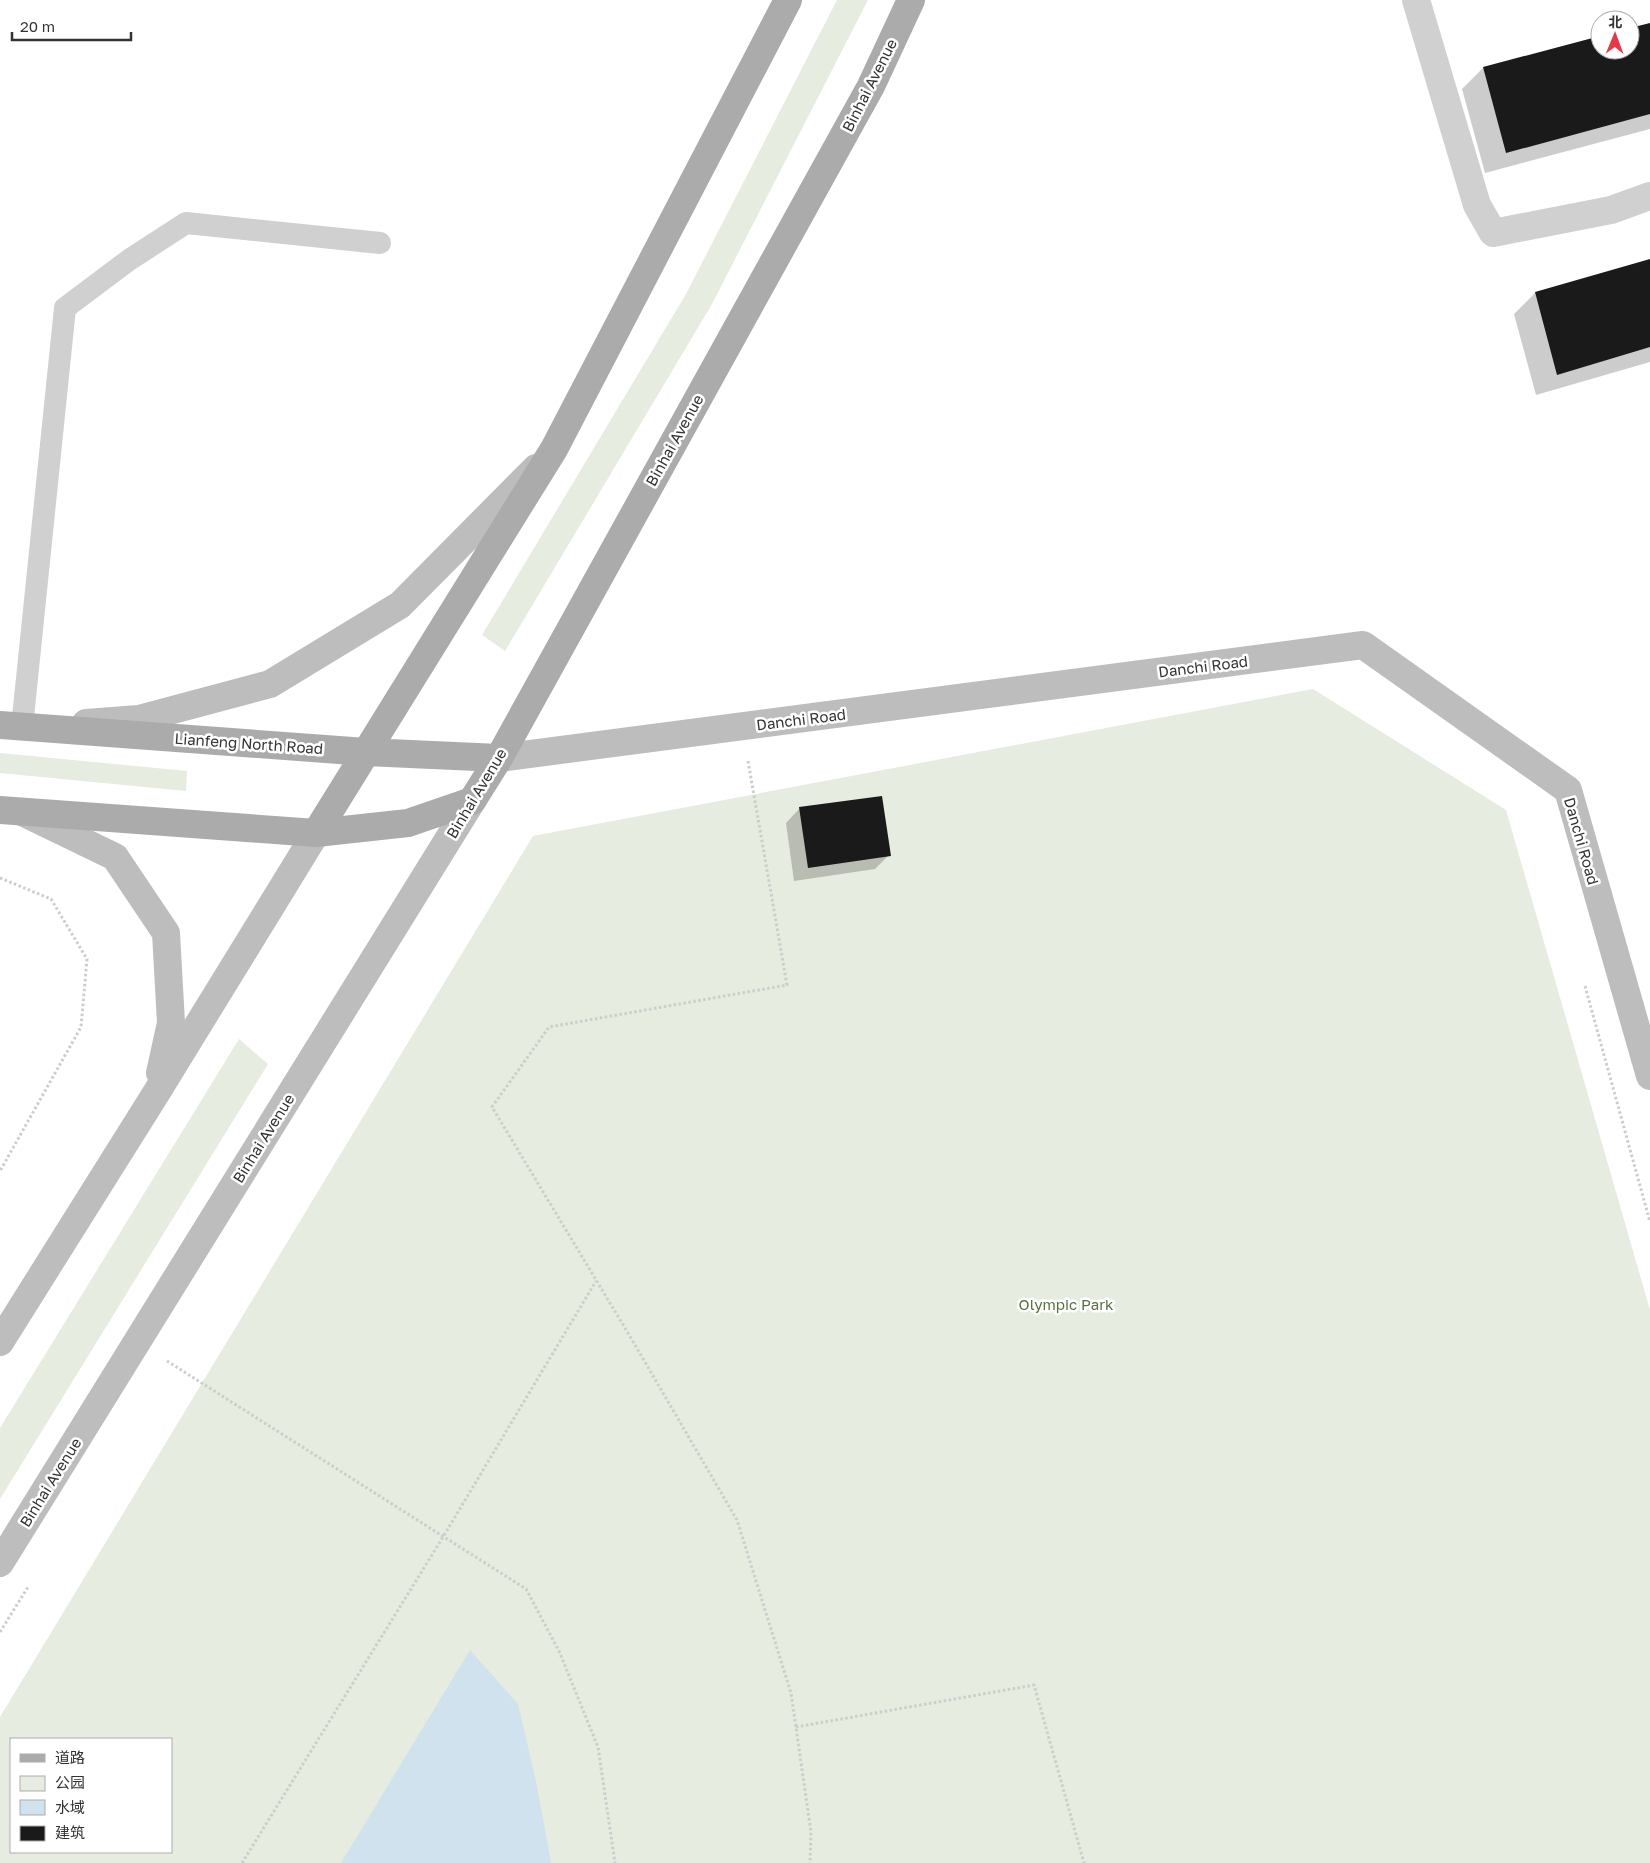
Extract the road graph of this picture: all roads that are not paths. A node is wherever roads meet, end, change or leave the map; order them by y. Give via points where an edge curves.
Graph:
1 (788, 0) edge
2 (911, 0) edge
3 (1416, 0) edge
4 (1650, 196) edge
5 (380, 243) dead end
6 (554, 449) junction
7 (11, 726) edge
8 (366, 752) junction
9 (498, 758) junction
10 (472, 801) junction
11 (11, 811) edge
12 (316, 833) junction
13 (1650, 1076) edge
14 (155, 1095) junction
15 (0, 1342) edge
16 (0, 1563) edge

1 - 6 main road
2 - 9 main road, Binhai Avenue via 871,86
3 - 4 street via 1477,205 1493,233 1611,210
5 - 7 lane via 186,223 65,308
6 - 7 main road via 400,605 270,684 138,719
6 - 8 main road
7 - 8 main road, Lianfeng North Road
8 - 9 main road, Lianfeng North Road
8 - 12 main road
9 - 10 main road, Binhai Avenue
9 - 13 main road, Danchi Road via 1362,645 1568,790
10 - 12 main road via 408,823
10 - 16 main road, Binhai Avenue
11 - 12 main road
11 - 14 main road via 115,858 166,933 172,1023
12 - 14 main road
14 - 15 main road

